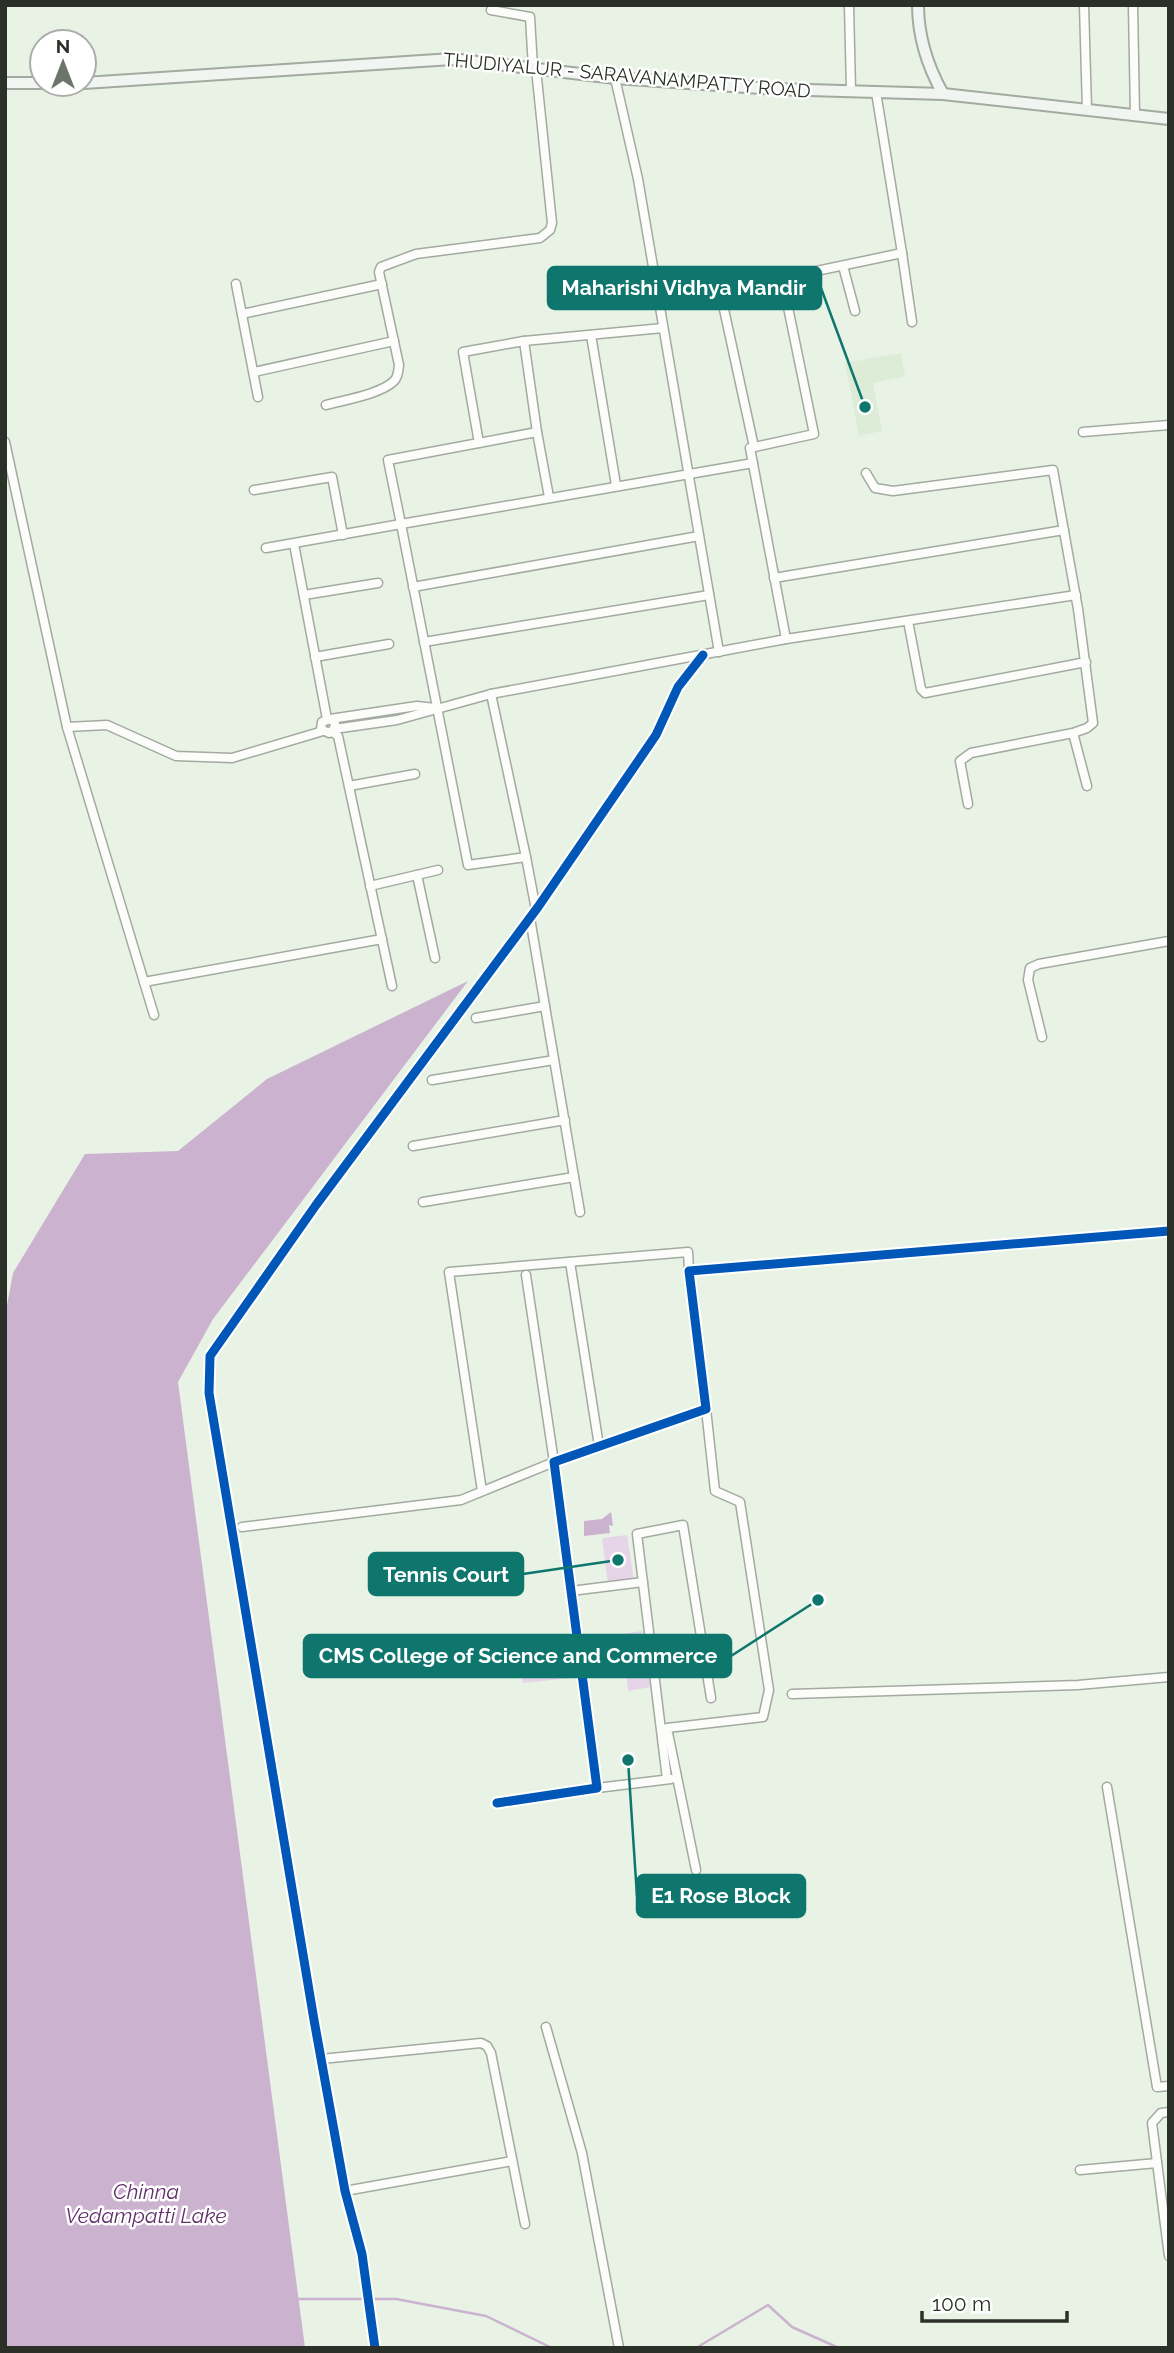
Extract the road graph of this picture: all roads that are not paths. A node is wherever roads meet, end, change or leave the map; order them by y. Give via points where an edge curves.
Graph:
1 (849, 5) edge
2 (918, 5) edge
3 (1084, 5) edge
4 (1133, 5) edge
5 (491, 10) dead end
6 (534, 68) junction
7 (615, 78) junction
8 (98, 82) edge
9 (5, 83) edge
10 (28, 83) edge
11 (851, 91) junction
12 (876, 92) junction
13 (943, 94) junction
14 (1087, 110) junction
15 (1135, 116) junction
16 (1169, 119) edge
17 (902, 253) junction
18 (843, 265) junction
19 (782, 278) junction
20 (236, 284) dead end
21 (382, 284) junction
22 (720, 291) junction
23 (659, 304) junction
24 (855, 311) dead end
25 (242, 314) junction
26 (912, 322) dead end
27 (663, 328) junction
28 (591, 335) junction
29 (394, 341) junction
30 (524, 341) junction
31 (254, 373) junction
32 (258, 397) dead end
33 (326, 405) dead end
34 (1169, 425) edge
35 (537, 432) junction
36 (1083, 432) dead end
37 (5, 442) edge
38 (480, 443) junction
39 (754, 447) junction
40 (752, 463) junction
41 (688, 472) junction
42 (866, 473) dead end
43 (616, 485) junction
44 (254, 490) dead end
45 (549, 497) junction
46 (401, 524) junction
47 (1064, 530) junction
48 (343, 535) junction
49 (699, 536) junction
50 (294, 544) junction
51 (266, 548) dead end
52 (774, 578) junction
53 (377, 583) dead end
54 (413, 587) junction
55 (709, 594) junction
56 (304, 595) junction
57 (1076, 595) junction
58 (908, 621) junction
59 (786, 639) junction
60 (424, 642) junction
61 (389, 645) dead end
62 (719, 652) junction
63 (703, 655) junction
64 (315, 657) junction
65 (1086, 662) junction
66 (491, 694) junction
67 (438, 708) junction
68 (328, 719) junction
69 (67, 727) junction
70 (330, 731) junction
71 (1073, 733) junction
72 (415, 774) dead end
73 (349, 786) junction
74 (1087, 786) dead end
75 (968, 804) dead end
76 (526, 857) junction
77 (438, 870) dead end
78 (417, 875) junction
79 (370, 886) junction
80 (536, 910) junction
81 (530, 918) junction
82 (382, 939) junction
83 (1169, 941) edge
84 (435, 958) dead end
85 (144, 982) junction
86 (392, 986) dead end
87 (545, 1006) junction
88 (154, 1015) dead end
89 (476, 1018) dead end
90 (1042, 1037) dead end
91 (554, 1060) junction
92 (432, 1080) dead end
93 (565, 1120) junction
94 (413, 1146) dead end
95 (574, 1177) junction
96 (423, 1202) dead end
97 (580, 1212) dead end
98 (1169, 1231) edge
99 (570, 1262) junction
100 (689, 1271) junction
101 (526, 1275) dead end
102 (706, 1409) junction
103 (599, 1446) junction
104 (554, 1462) junction
105 (482, 1491) junction
106 (242, 1527) dead end
107 (643, 1582) junction
108 (571, 1591) junction
109 (1169, 1677) edge
110 (792, 1694) dead end
111 (711, 1698) dead end
112 (677, 1778) junction
113 (667, 1779) junction
114 (1107, 1787) dead end
115 (597, 1788) junction
116 (497, 1803) dead end
117 (696, 1870) dead end
118 (546, 2027) dead end
119 (321, 2059) junction
120 (1169, 2085) edge
121 (1169, 2112) edge
122 (512, 2161) junction
123 (1157, 2163) junction
124 (1080, 2171) dead end
125 (1169, 2174) edge
126 (1159, 2175) junction
127 (345, 2191) junction
128 (525, 2224) dead end
129 (1169, 2256) edge
130 (618, 2346) edge
131 (375, 2348) edge

1 - 11 street
2 - 13 main road via 931,72
3 - 14 street
4 - 15 street
5 - 6 street via 530,17
6 - 7 main road, THUDIYALUR - SARAVANAMPATTY ROAD
6 - 8 main road, THUDIYALUR - SARAVANAMPATTY ROAD via 452,58
6 - 21 street via 550,230 540,238 416,254 381,267
7 - 11 main road, THUDIYALUR - SARAVANAMPATTY ROAD
7 - 23 street
9 - 10 main road
11 - 12 main road, THUDIYALUR - SARAVANAMPATTY ROAD
12 - 13 main road, THUDIYALUR - SARAVANAMPATTY ROAD
12 - 17 street
13 - 14 main road, THUDIYALUR - SARAVANAMPATTY ROAD
14 - 15 main road, THUDIYALUR - SARAVANAMPATTY ROAD
15 - 16 main road, THUDIYALUR - SARAVANAMPATTY ROAD
17 - 18 street
17 - 26 street
18 - 19 street
18 - 24 street
19 - 22 street
19 - 39 street via 814,434
20 - 25 street
21 - 25 street
21 - 29 street
22 - 23 street
22 - 39 street
23 - 27 street
25 - 31 street
27 - 28 street
27 - 41 street
28 - 30 street
28 - 43 street
29 - 31 street
29 - 33 street via 399,365 395,380 381,389
30 - 35 street
30 - 38 street via 463,352
31 - 32 street
34 - 36 street
35 - 38 street
35 - 45 street
37 - 69 street
38 - 46 street via 388,460
39 - 40 street via 750,448
40 - 41 street
40 - 52 street
41 - 43 street
41 - 49 street
42 - 47 street via 875,488 893,491 1053,470
43 - 45 street
44 - 48 street via 332,477
45 - 46 street
46 - 48 street
46 - 54 street
47 - 52 street
47 - 57 street
48 - 50 street
49 - 54 street
49 - 55 street
50 - 51 street
50 - 56 street
52 - 59 street
53 - 56 street
54 - 60 street
55 - 60 street
55 - 62 street
56 - 64 street
57 - 58 street
57 - 65 street
58 - 59 street
58 - 65 street via 925,693
59 - 62 street
60 - 67 street
61 - 64 street
62 - 63 street
63 - 66 street
63 - 80 street via 678,687 656,735
64 - 68 street
65 - 71 street via 1093,723
66 - 67 street
66 - 76 street
67 - 68 street via 417,706
67 - 70 street
67 - 76 street via 468,866
68 - 70 street via 322,722
69 - 70 street via 107,725 176,756 232,758
69 - 85 street
70 - 73 street via 338,736
71 - 74 street
71 - 75 street via 971,753 960,761
72 - 73 street
73 - 79 street
76 - 80 street
77 - 78 street
78 - 79 street
78 - 84 street
79 - 82 street
80 - 81 street
81 - 87 street
81 - 119 street via 210,1356 209,1393
82 - 85 street
82 - 86 street
83 - 90 street via 1030,968 1028,980
85 - 88 street
87 - 89 street
87 - 91 street
91 - 92 street
91 - 93 street
93 - 94 street
93 - 95 street
95 - 96 street
95 - 97 street
98 - 100 street
99 - 100 street via 688,1252
99 - 103 street
99 - 105 street via 449,1272
100 - 102 street
101 - 104 street
102 - 103 street
102 - 112 street via 715,1491 740,1502 769,1690 763,1717 667,1728
103 - 104 street
104 - 105 street
104 - 108 street
105 - 106 street via 461,1500
107 - 108 street
107 - 111 street via 637,1534 683,1525
107 - 113 street
108 - 115 street
109 - 110 street via 1077,1685
112 - 113 street
112 - 117 street
113 - 115 street
114 - 120 street via 1157,2087
115 - 116 street
118 - 130 street via 582,2153
119 - 122 street via 487,2046
119 - 127 street
121 - 123 street via 1161,2113 1152,2123
122 - 127 street
122 - 128 street
123 - 124 street
123 - 126 street
125 - 126 street
126 - 129 street
127 - 131 street via 362,2255

